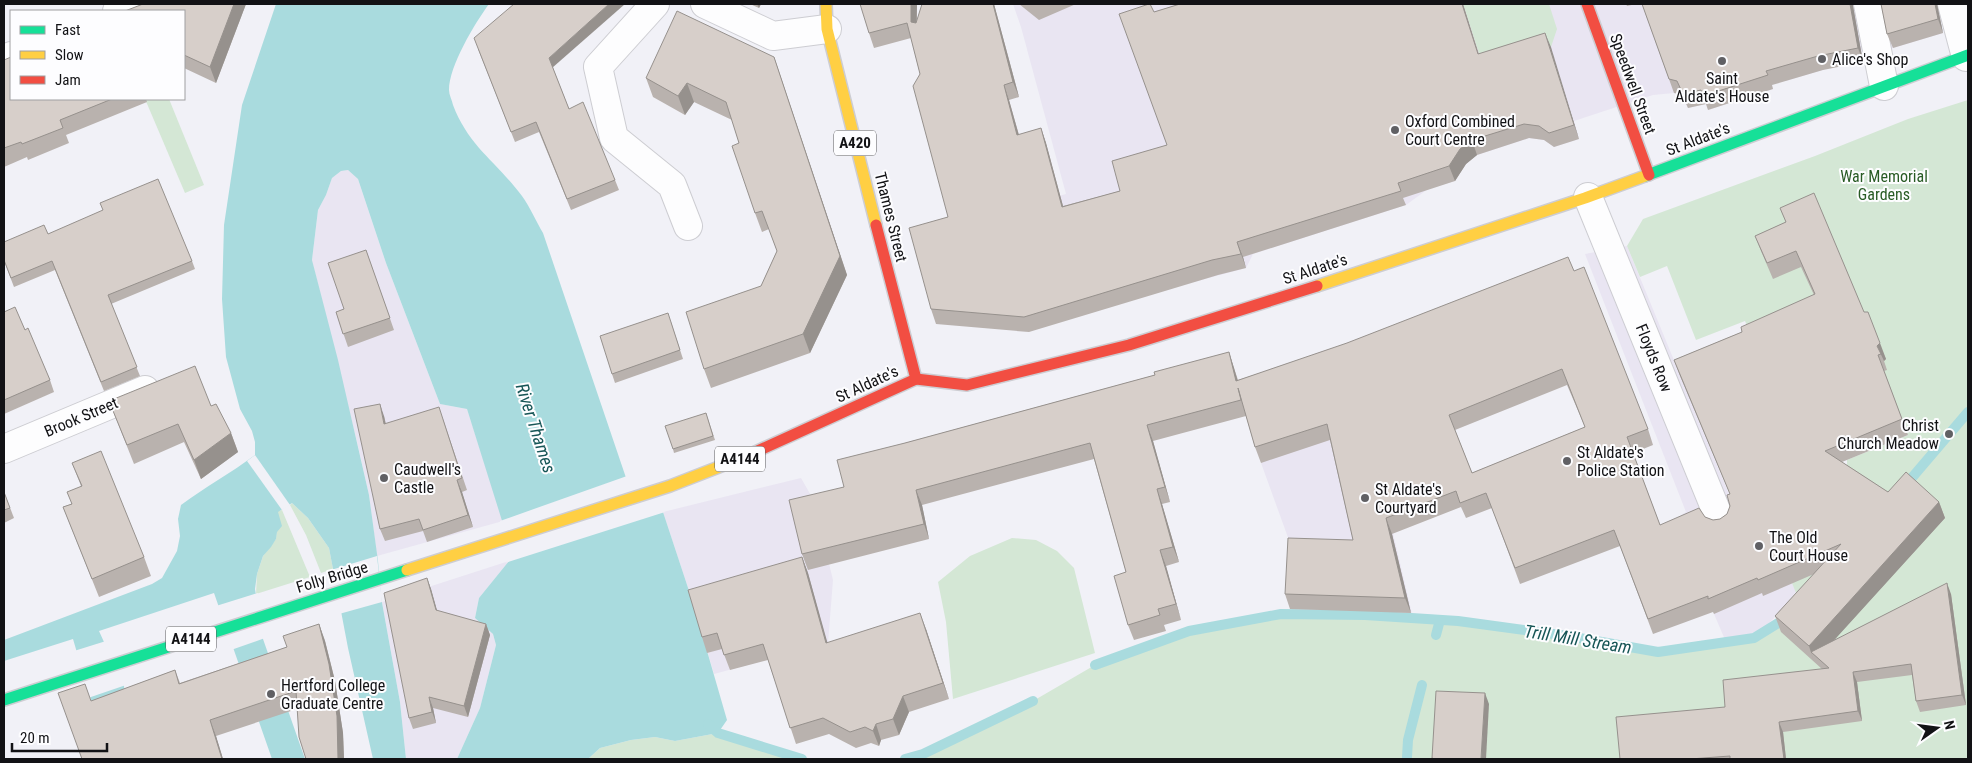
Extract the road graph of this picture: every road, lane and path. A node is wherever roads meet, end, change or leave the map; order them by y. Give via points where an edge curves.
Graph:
1 (135, 4) edge
2 (655, 4) edge
3 (705, 4) edge
4 (1588, 4) edge
5 (1868, 4) edge
6 (1952, 4) edge
7 (120, 10) edge
8 (826, 16) edge
9 (1967, 56) edge
10 (1884, 86) junction
11 (1649, 176) junction
12 (1588, 197) junction
13 (688, 226) dead end
14 (916, 379) junction
15 (169, 380) edge
16 (4, 449) edge
17 (670, 486) joint
18 (1720, 520) edge
19 (4, 700) edge

1 - 7 street
2 - 13 street via 598,67 614,138 672,185
3 - 8 street via 773,36
4 - 11 main road, Speedwell Street
5 - 10 street
6 - 9 street
8 - 14 main road, Thames Street / A420
9 - 10 main road, St Aldate's
10 - 11 main road, St Aldate's
11 - 12 main road, St Aldate's
12 - 14 main road, St Aldate's via 1130,345 967,385
12 - 18 street, Floyds Row
14 - 17 main road, St Aldate's / A4144 via 706,474
15 - 16 street, Brook Street
17 - 19 main road, Folly Bridge / A4144

